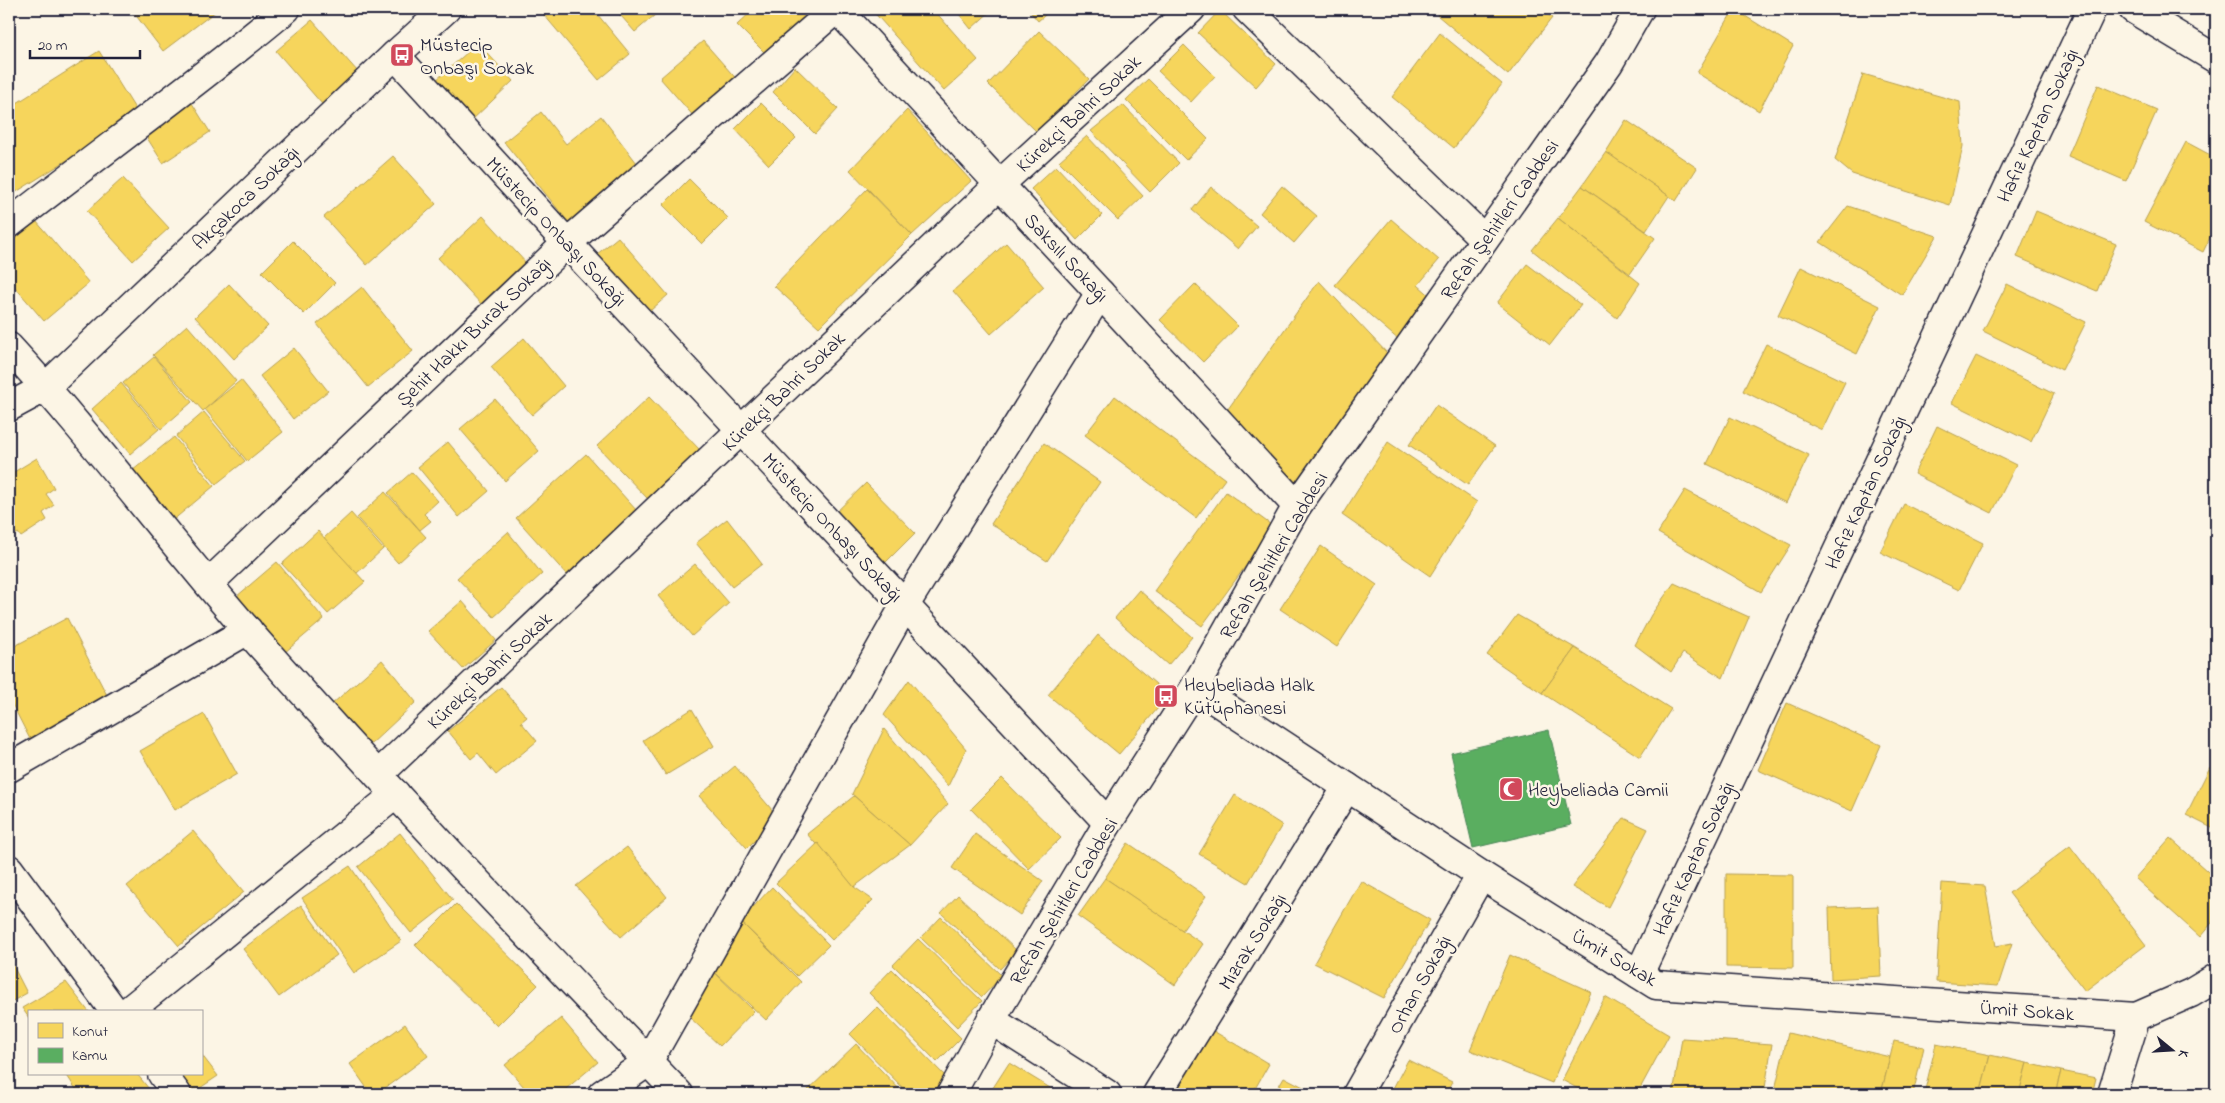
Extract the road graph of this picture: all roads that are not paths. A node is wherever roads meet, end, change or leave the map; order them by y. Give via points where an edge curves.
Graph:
1 (286, 9) edge
2 (446, 9) edge
3 (836, 9) edge
4 (1191, 9) edge
5 (1247, 9) edge
6 (1640, 9) edge
7 (2092, 9) edge
8 (2133, 9) edge
9 (395, 55) junction
10 (2216, 59) edge
11 (1000, 185) junction
12 (9, 224) edge
13 (1484, 239) junction
14 (567, 243) junction
15 (1100, 293) junction
16 (9, 346) edge
17 (46, 387) junction
18 (9, 407) edge
19 (743, 430) junction
20 (1297, 506) junction
21 (209, 583) junction
22 (905, 605) junction
23 (248, 630) junction
24 (1196, 687) junction
25 (9, 768) edge
26 (378, 775) junction
27 (1347, 787) junction
28 (396, 794) junction
29 (1108, 823) junction
30 (9, 870) edge
31 (1481, 875) junction
32 (1639, 974) junction
33 (2216, 978) edge
34 (114, 1010) edge
35 (129, 1010) edge
36 (2136, 1017) junction
37 (991, 1020) junction
38 (648, 1062) junction
39 (164, 1076) edge
40 (177, 1094) edge
41 (602, 1094) edge
42 (678, 1094) edge
43 (951, 1094) edge
44 (1107, 1094) edge
45 (1157, 1094) edge
46 (1358, 1094) edge
47 (2112, 1094) edge

1 - 12 street via 234,53
2 - 9 street, Akçakoca Sokağı
3 - 11 street, Saksılı Sokağı
3 - 14 street, Şehit Hakkı Burak Sokağı
4 - 11 street, Kürekçi Bahri Sokak
5 - 13 street
6 - 13 street, Refah Şehitleri Caddesi via 1609,63
7 - 32 street, Hafız Kaptan Sokağı
8 - 10 street
9 - 14 street, Müstecip Onbaşı Sokağı
9 - 17 street, Akçakoca Sokağı
11 - 15 street, Saksılı Sokağı
11 - 19 street, Kürekçi Bahri Sokak
13 - 20 street, Refah Şehitleri Caddesi
14 - 19 street, Müstecip Onbaşı Sokağı
14 - 21 street, Şehit Hakkı Burak Sokağı
15 - 20 street, Saksılı Sokağı
15 - 22 street
16 - 17 street
17 - 18 street, Akçakoca Sokağı
17 - 21 street
19 - 22 street, Müstecip Onbaşı Sokağı
19 - 26 street, Kürekçi Bahri Sokak
20 - 24 street, Refah Şehitleri Caddesi
21 - 23 street
22 - 29 street, Müstecip Onbaşı Sokağı
22 - 38 street
23 - 25 street
23 - 26 street
24 - 27 street, Ümit Sokak
24 - 29 street, Refah Şehitleri Caddesi
26 - 28 street
27 - 31 street, Ümit Sokak
27 - 45 street, Mızrak Sokağı
28 - 35 street
28 - 38 street
29 - 37 street, Refah Şehitleri Caddesi
30 - 34 street
31 - 32 street, Ümit Sokak
31 - 46 street, Orhan Sokağı
32 - 36 street, Ümit Sokak via 1656,985
33 - 36 street via 2191,993
36 - 47 street
37 - 43 street, Refah Şehitleri Caddesi
37 - 44 street
38 - 41 street
38 - 42 street
39 - 40 street

